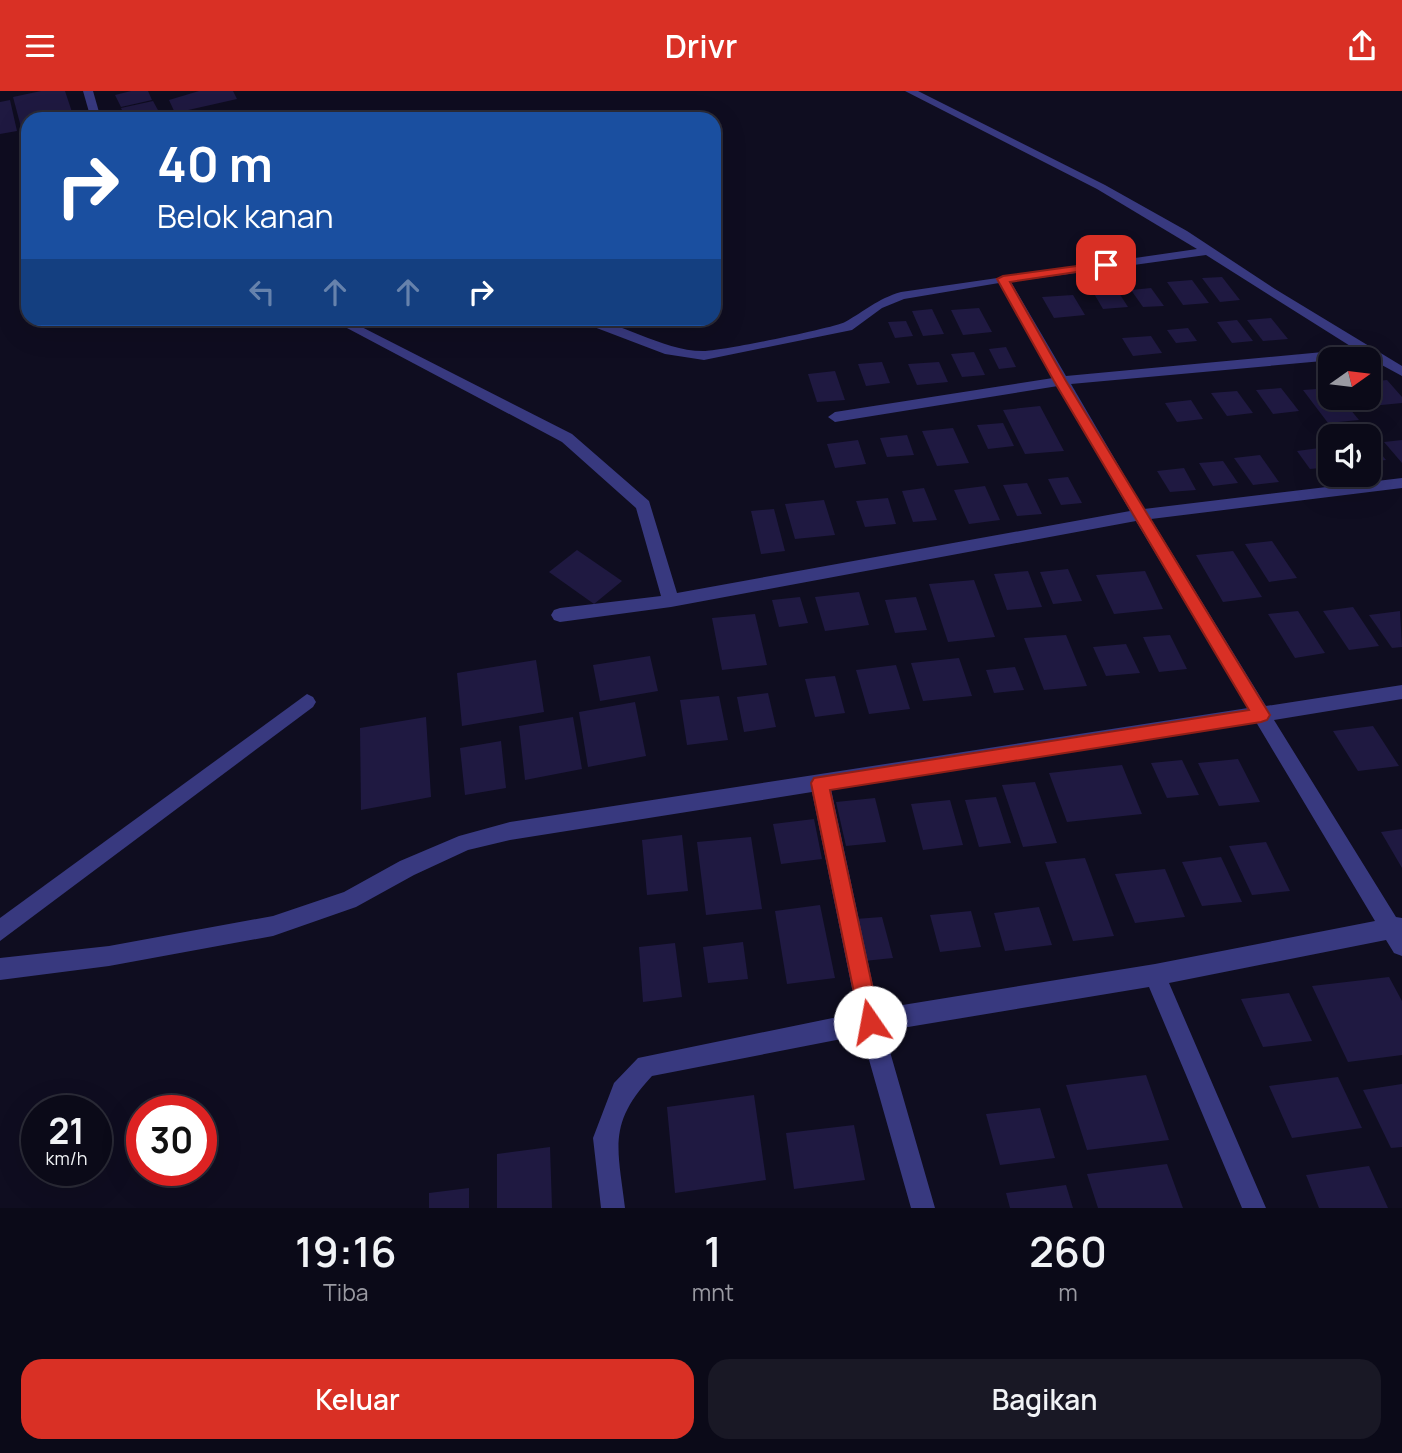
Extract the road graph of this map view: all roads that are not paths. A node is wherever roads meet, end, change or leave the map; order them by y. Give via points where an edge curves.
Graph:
1 (88, 91) edge
2 (910, 91) edge
3 (94, 112) edge
4 (1209, 251) junction
5 (1003, 279) junction
6 (350, 326) edge
7 (600, 326) edge
8 (1362, 347) edge
9 (1318, 357) edge
10 (1381, 359) edge
11 (1402, 372) edge
12 (1060, 381) junction
13 (835, 417) dead end
14 (1402, 483) edge
15 (1140, 515) junction
16 (671, 601) junction
17 (559, 615) dead end
18 (1402, 692) edge
19 (307, 702) dead end
20 (1261, 715) junction
21 (820, 783) junction
22 (0, 931) edge
23 (1398, 933) edge
24 (0, 969) edge
25 (1154, 975) junction
26 (870, 1022) junction
27 (613, 1208) edge
28 (923, 1208) edge
29 (1254, 1208) edge

1 - 3 street
2 - 4 street via 1101,187
4 - 5 street
4 - 8 street
5 - 7 street via 901,296 877,305 847,327 704,356 670,351
5 - 12 street
6 - 16 street via 566,438 643,505
9 - 12 street
10 - 11 street
12 - 13 street
12 - 15 street
14 - 15 street
15 - 16 street
15 - 20 street
16 - 17 street
18 - 20 street
19 - 22 street
20 - 21 street
20 - 23 street
21 - 24 street via 510,831 466,842 349,900 274,926 109,956
21 - 26 street
23 - 25 street
25 - 26 street
25 - 29 street
26 - 27 street via 646,1066 622,1091 605,1138
26 - 28 street

